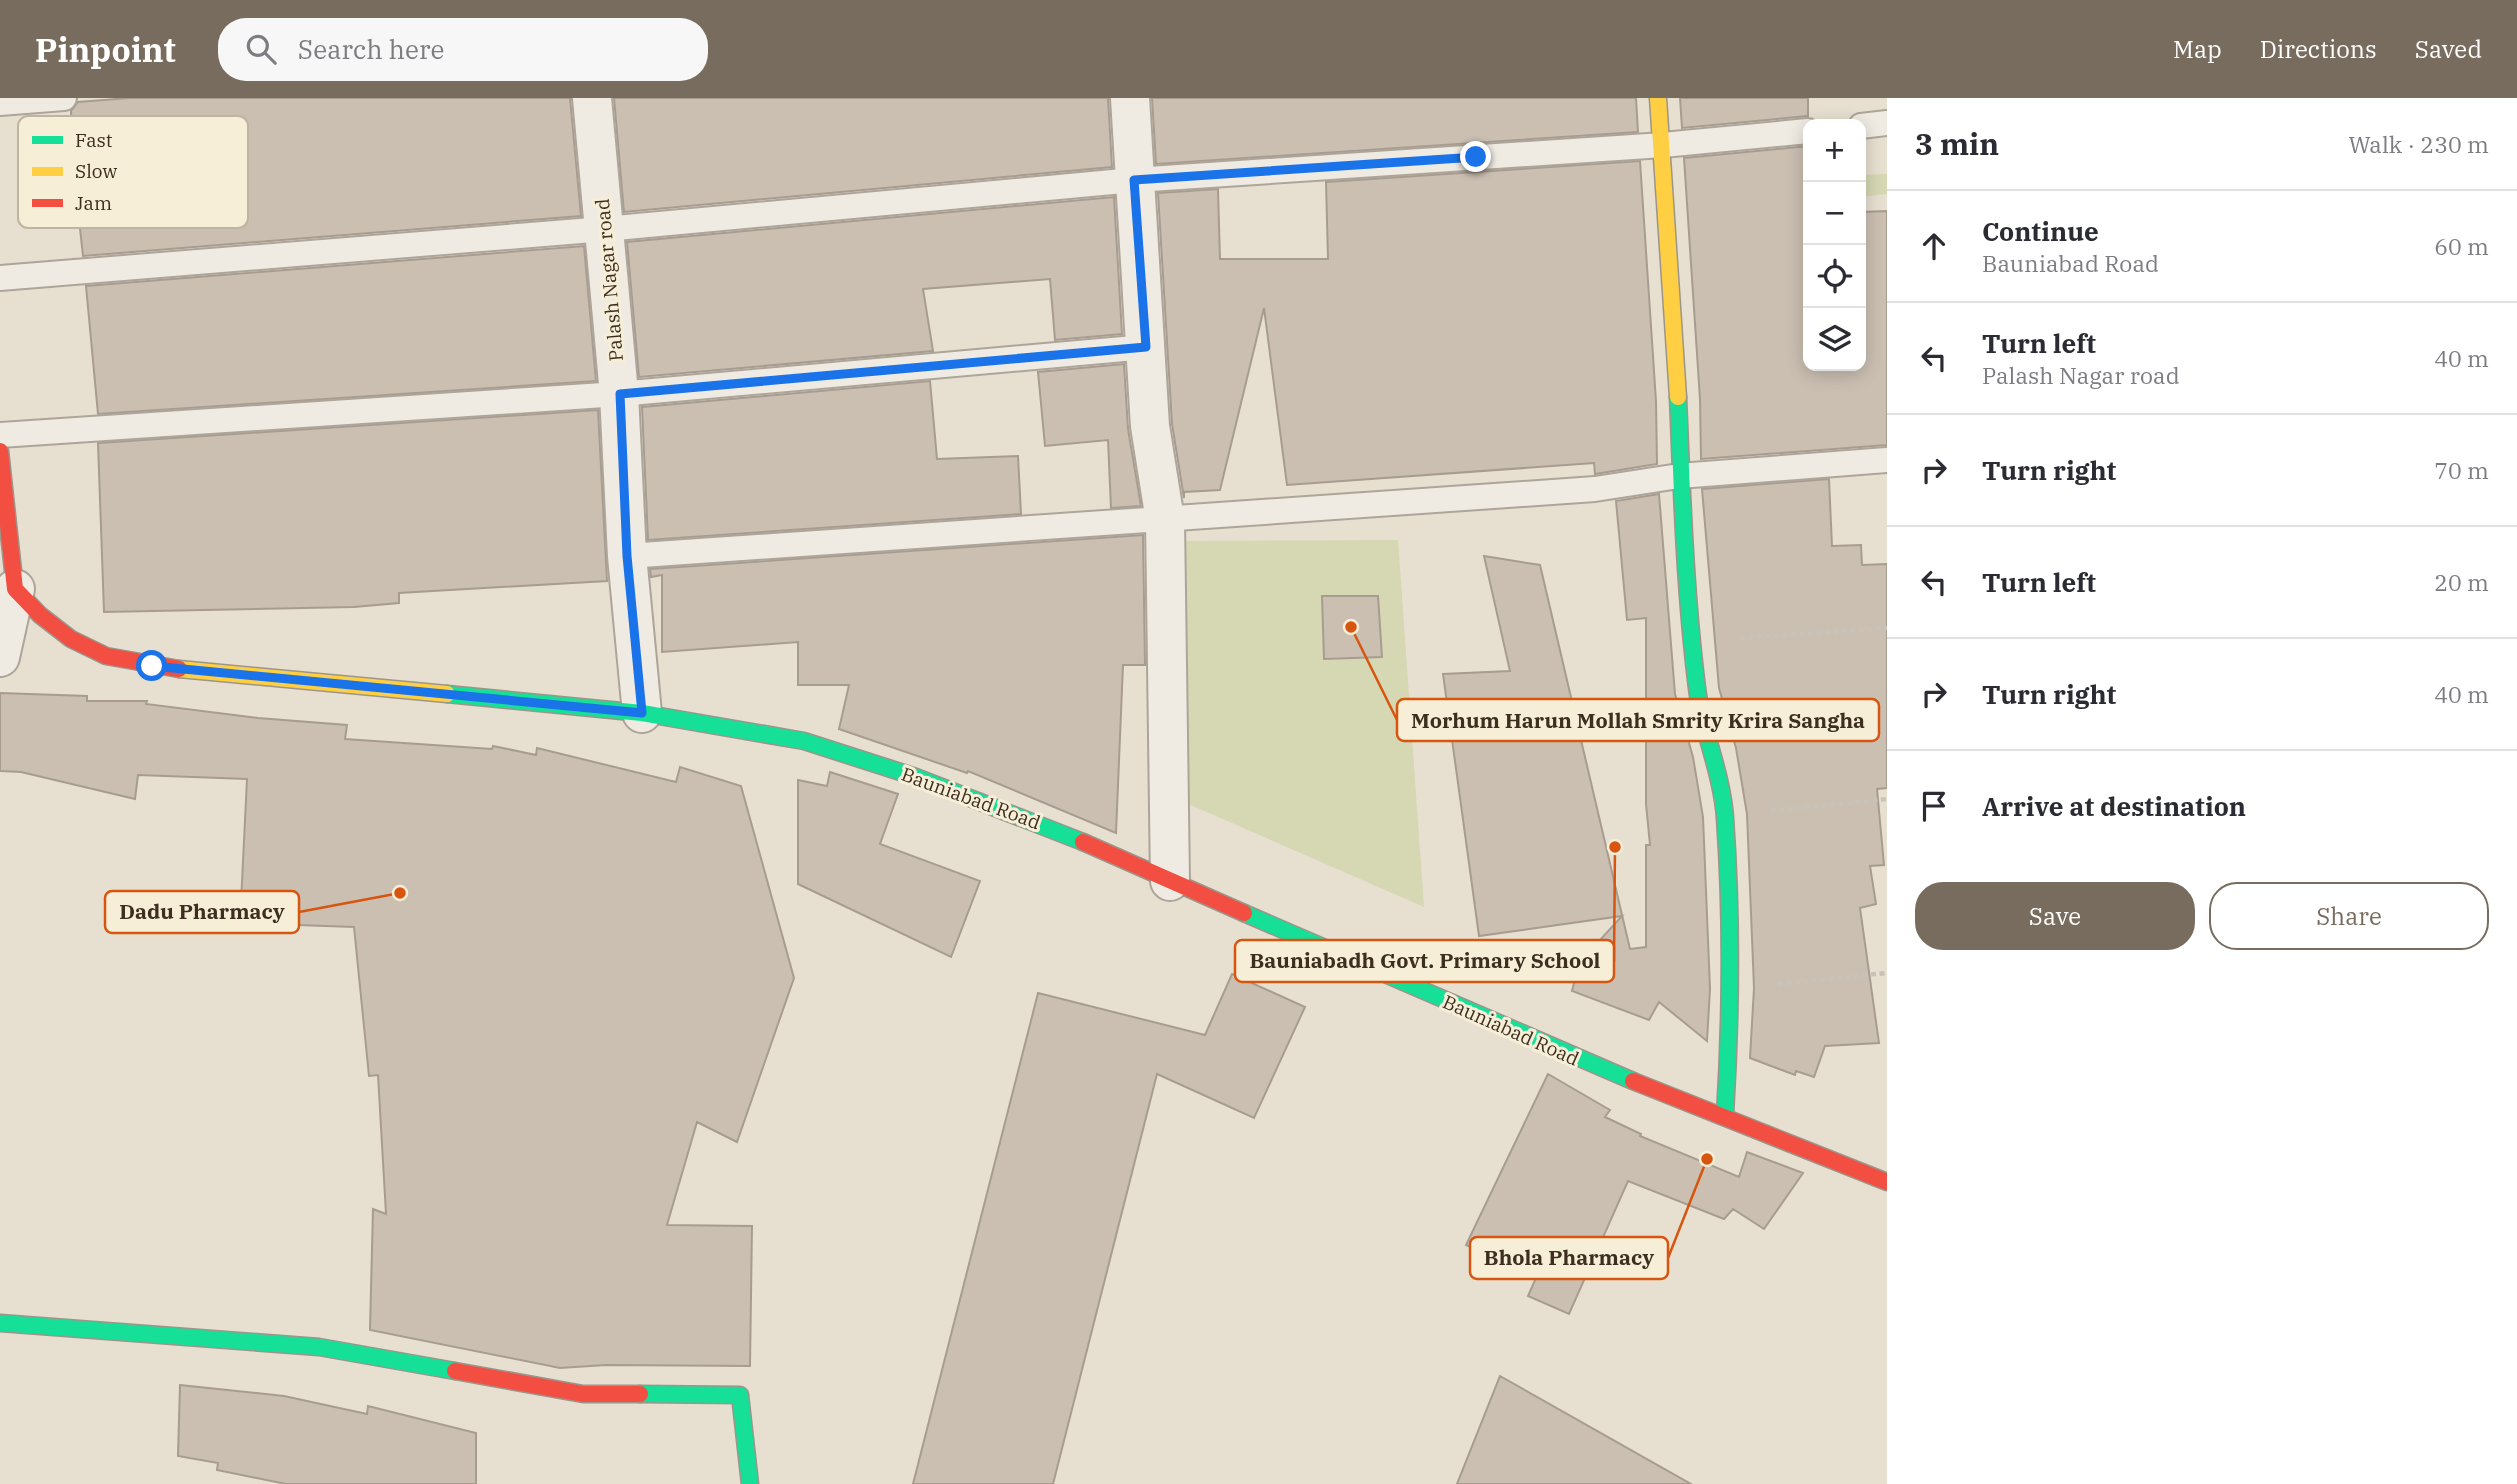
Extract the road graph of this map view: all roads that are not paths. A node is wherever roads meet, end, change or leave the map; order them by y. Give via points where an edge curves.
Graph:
1 (64, 98) edge
2 (592, 98) edge
3 (1130, 98) edge
4 (1658, 98) edge
5 (0, 103) edge
6 (1887, 123) edge
7 (1866, 125) edge
8 (1803, 131) edge
9 (1663, 145) junction
10 (1134, 180) junction
11 (605, 229) junction
12 (0, 278) edge
13 (1146, 347) junction
14 (620, 394) junction
15 (0, 435) edge
16 (0, 451) edge
17 (1887, 460) edge
18 (1679, 476) junction
19 (1165, 520) junction
20 (627, 556) junction
21 (15, 589) junction
22 (0, 657) edge
23 (642, 713) junction
24 (1170, 881) junction
25 (1725, 1115) junction
26 (1887, 1182) edge
27 (0, 1323) edge
28 (750, 1484) edge

1 - 5 lane
2 - 11 street, Palash Nagar road
3 - 10 street
4 - 9 street
6 - 7 lane
8 - 9 lane
9 - 10 lane
9 - 18 street
10 - 11 lane
10 - 13 street
11 - 12 lane
11 - 14 street, Palash Nagar road
13 - 14 lane
13 - 19 street via 1150,426
14 - 15 lane
14 - 20 street, Palash Nagar road
16 - 21 street
17 - 18 lane
18 - 19 lane via 1595,489
18 - 25 street via 1697,692 1725,815 1732,989
19 - 20 lane
19 - 24 street
20 - 23 street, Palash Nagar road
21 - 22 street
21 - 23 street, Bauniabad Road via 71,639 106,656 152,666
23 - 24 street, Bauniabad Road via 804,741 1044,825
24 - 25 street, Bauniabad Road via 1604,1070
25 - 26 street, Bauniabad Road
27 - 28 street via 318,1347 583,1394 740,1395

